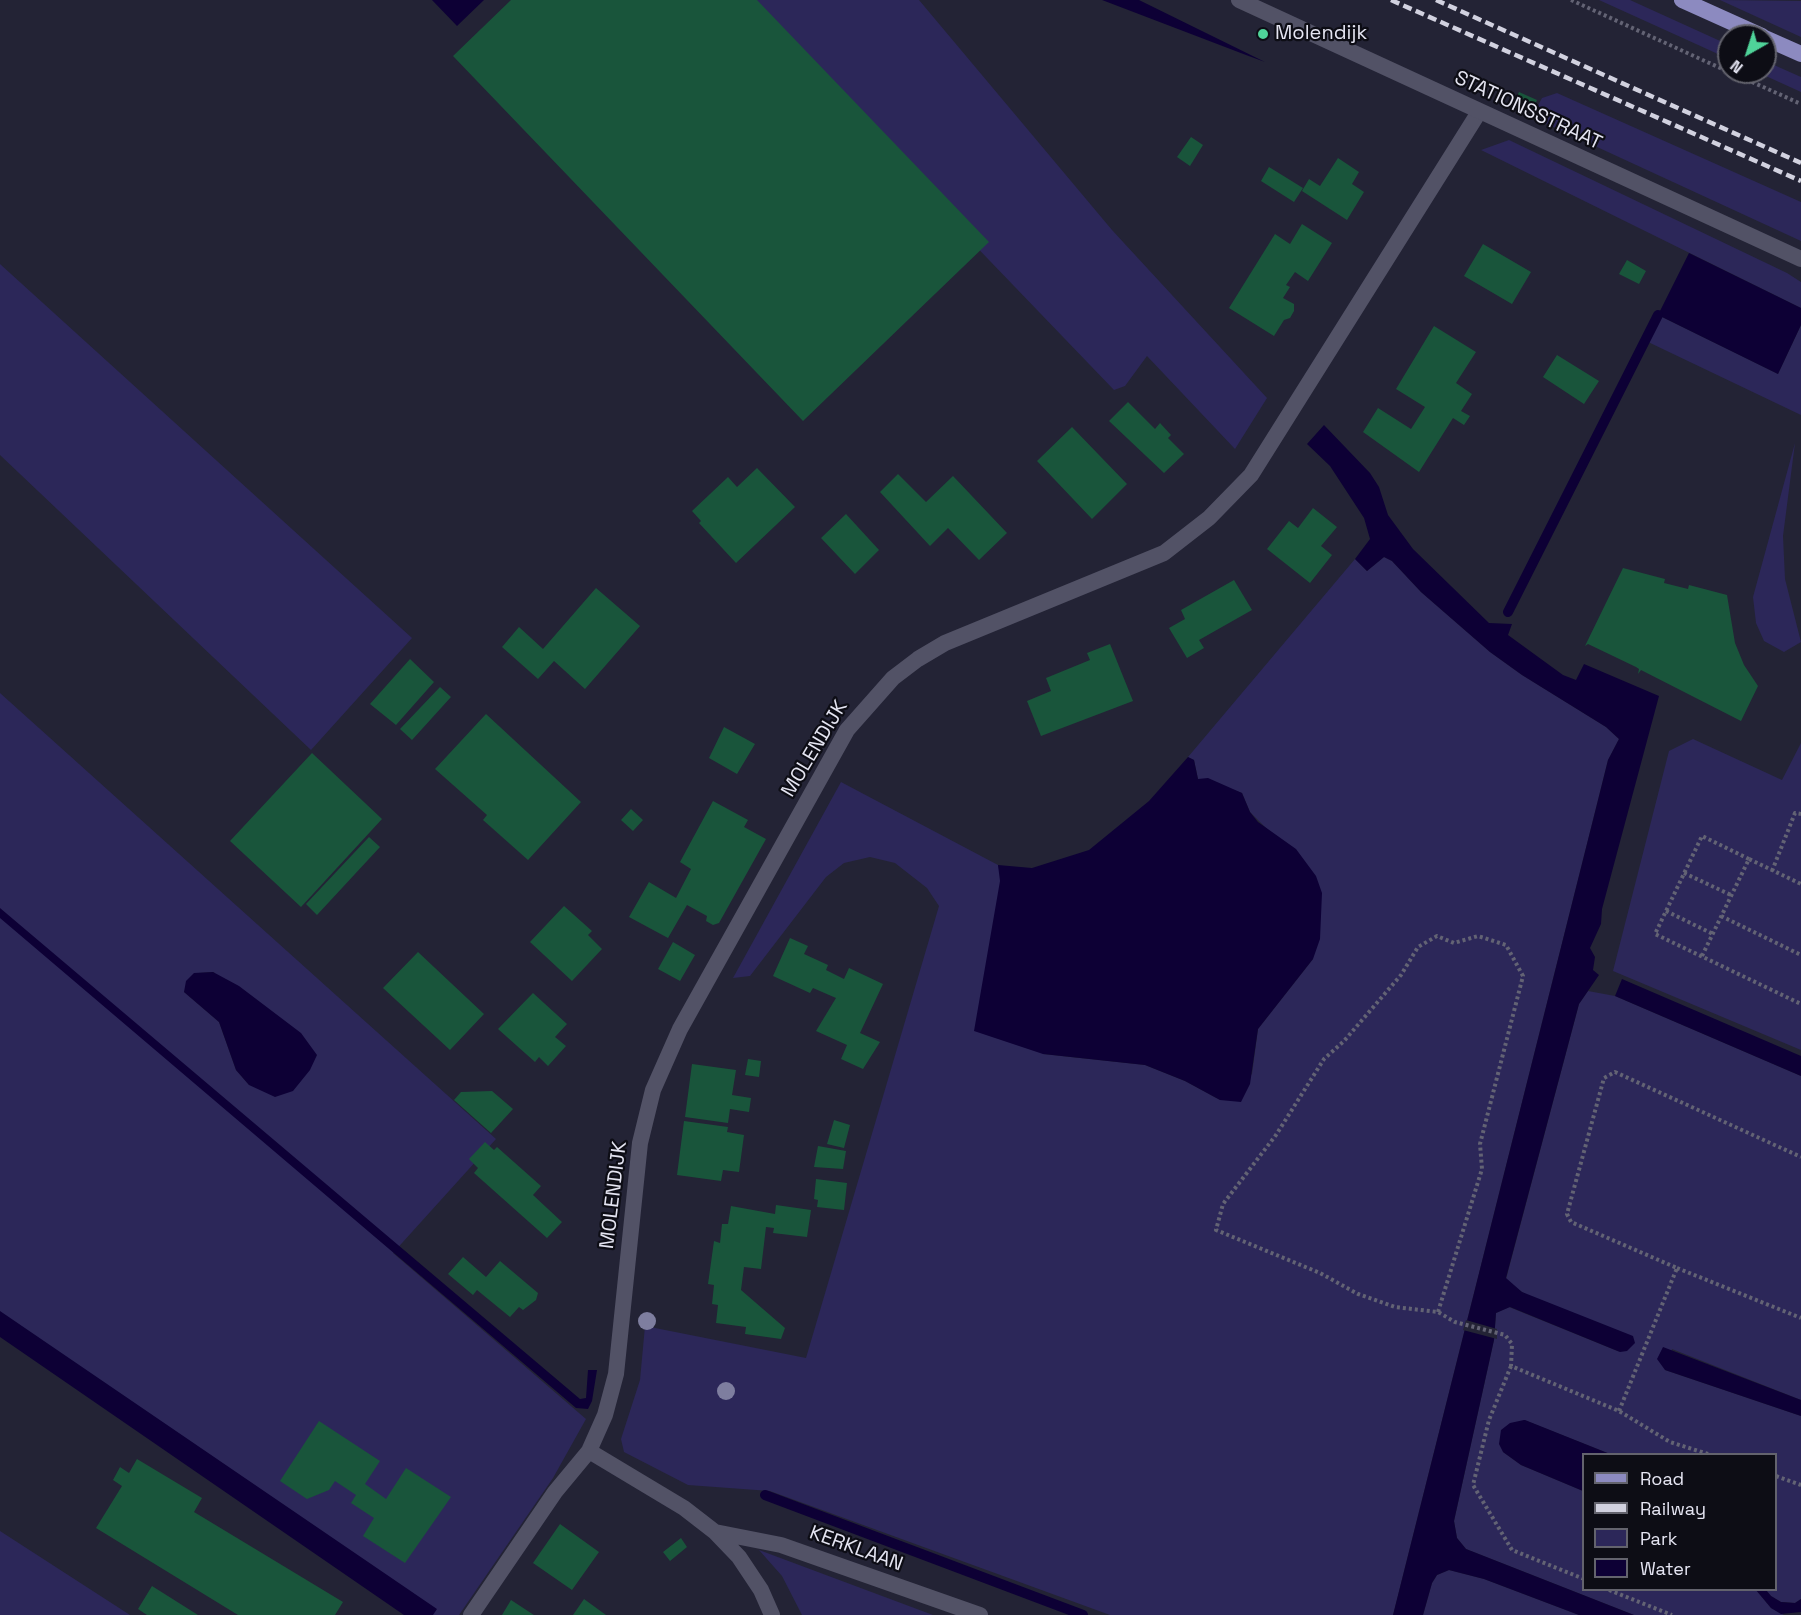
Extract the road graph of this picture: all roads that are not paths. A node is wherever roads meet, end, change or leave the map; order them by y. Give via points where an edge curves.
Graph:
1 (1239, 0) edge
2 (1682, 0) edge
3 (1735, 24) edge
4 (1777, 43) edge
5 (1801, 54) edge
6 (1479, 112) junction
7 (1801, 259) edge
8 (589, 1451) junction
9 (716, 1532) junction
10 (471, 1615) edge
11 (772, 1615) edge
12 (980, 1615) edge

1 - 6 street, STATIONSSTRAAT
2 - 3 main road
4 - 5 main road
6 - 7 street, STATIONSSTRAAT
6 - 8 street, MOLENDIJK via 1251,476 1209,518 1164,553 945,644 918,659 893,678 847,730 680,1029 653,1090 640,1143 616,1374 605,1415
8 - 9 street via 684,1508
8 - 10 street, MOLENDIJK via 555,1492
9 - 11 street via 739,1557
9 - 12 street, KERKLAAN via 782,1545

